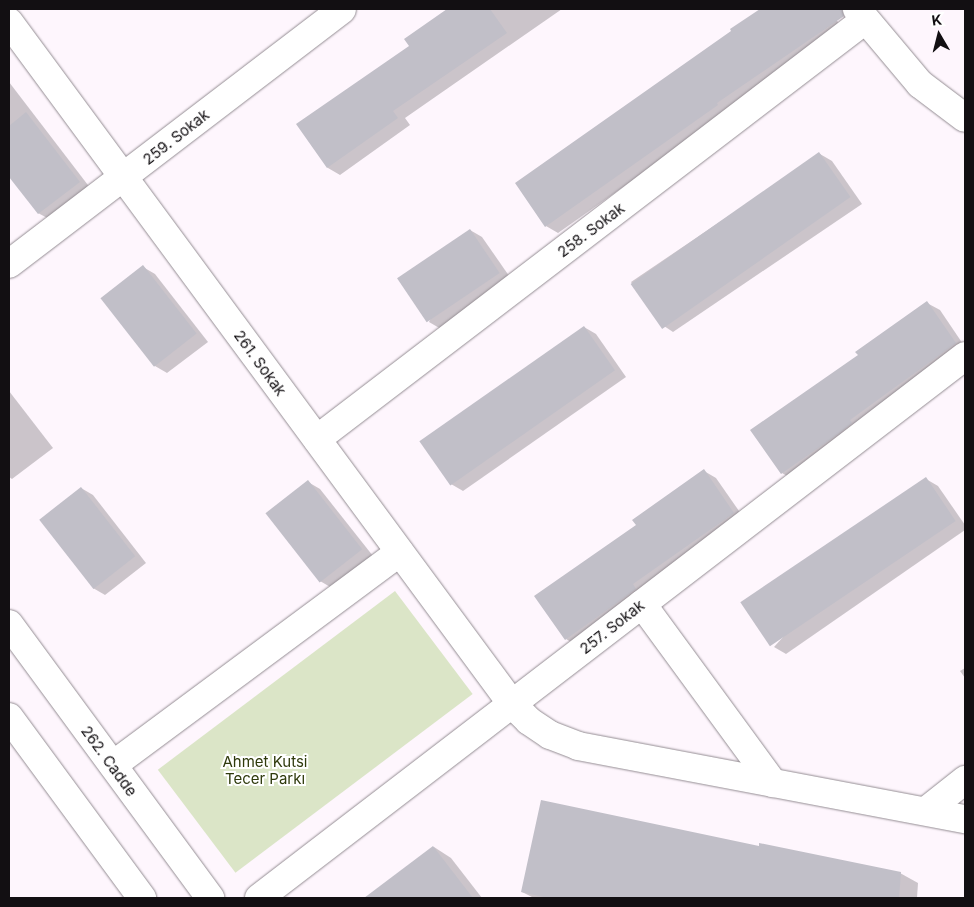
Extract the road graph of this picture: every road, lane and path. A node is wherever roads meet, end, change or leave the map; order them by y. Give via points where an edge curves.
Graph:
1 (342, 9) edge
2 (861, 14) edge
3 (9, 22) edge
4 (965, 118) edge
5 (124, 178) junction
6 (9, 264) edge
7 (965, 356) edge
8 (317, 440) junction
9 (400, 552) junction
10 (642, 604) junction
11 (9, 624) edge
12 (512, 704) junction
13 (9, 717) edge
14 (112, 765) junction
15 (965, 780) edge
16 (773, 783) junction
17 (926, 811) junction
18 (965, 819) edge
19 (142, 898) edge
20 (210, 898) edge
21 (259, 898) edge

1 - 5 street, 259. Sokak
2 - 4 street via 920,84
2 - 8 street, 258. Sokak
3 - 5 street, 261. Sokak
5 - 6 street, 259. Sokak
5 - 8 street, 261. Sokak
7 - 10 street, 257. Sokak
8 - 9 street, 261. Sokak
9 - 12 street, 261. Sokak
9 - 14 street
10 - 12 street, 257. Sokak
10 - 16 street
11 - 14 street, 262. Cadde
12 - 16 street, 261. Sokak via 538,728 578,746
12 - 21 street, 257. Sokak
13 - 19 street
14 - 20 street, 262. Cadde
15 - 17 street
16 - 17 street, 261. Sokak
17 - 18 street, 261. Sokak

